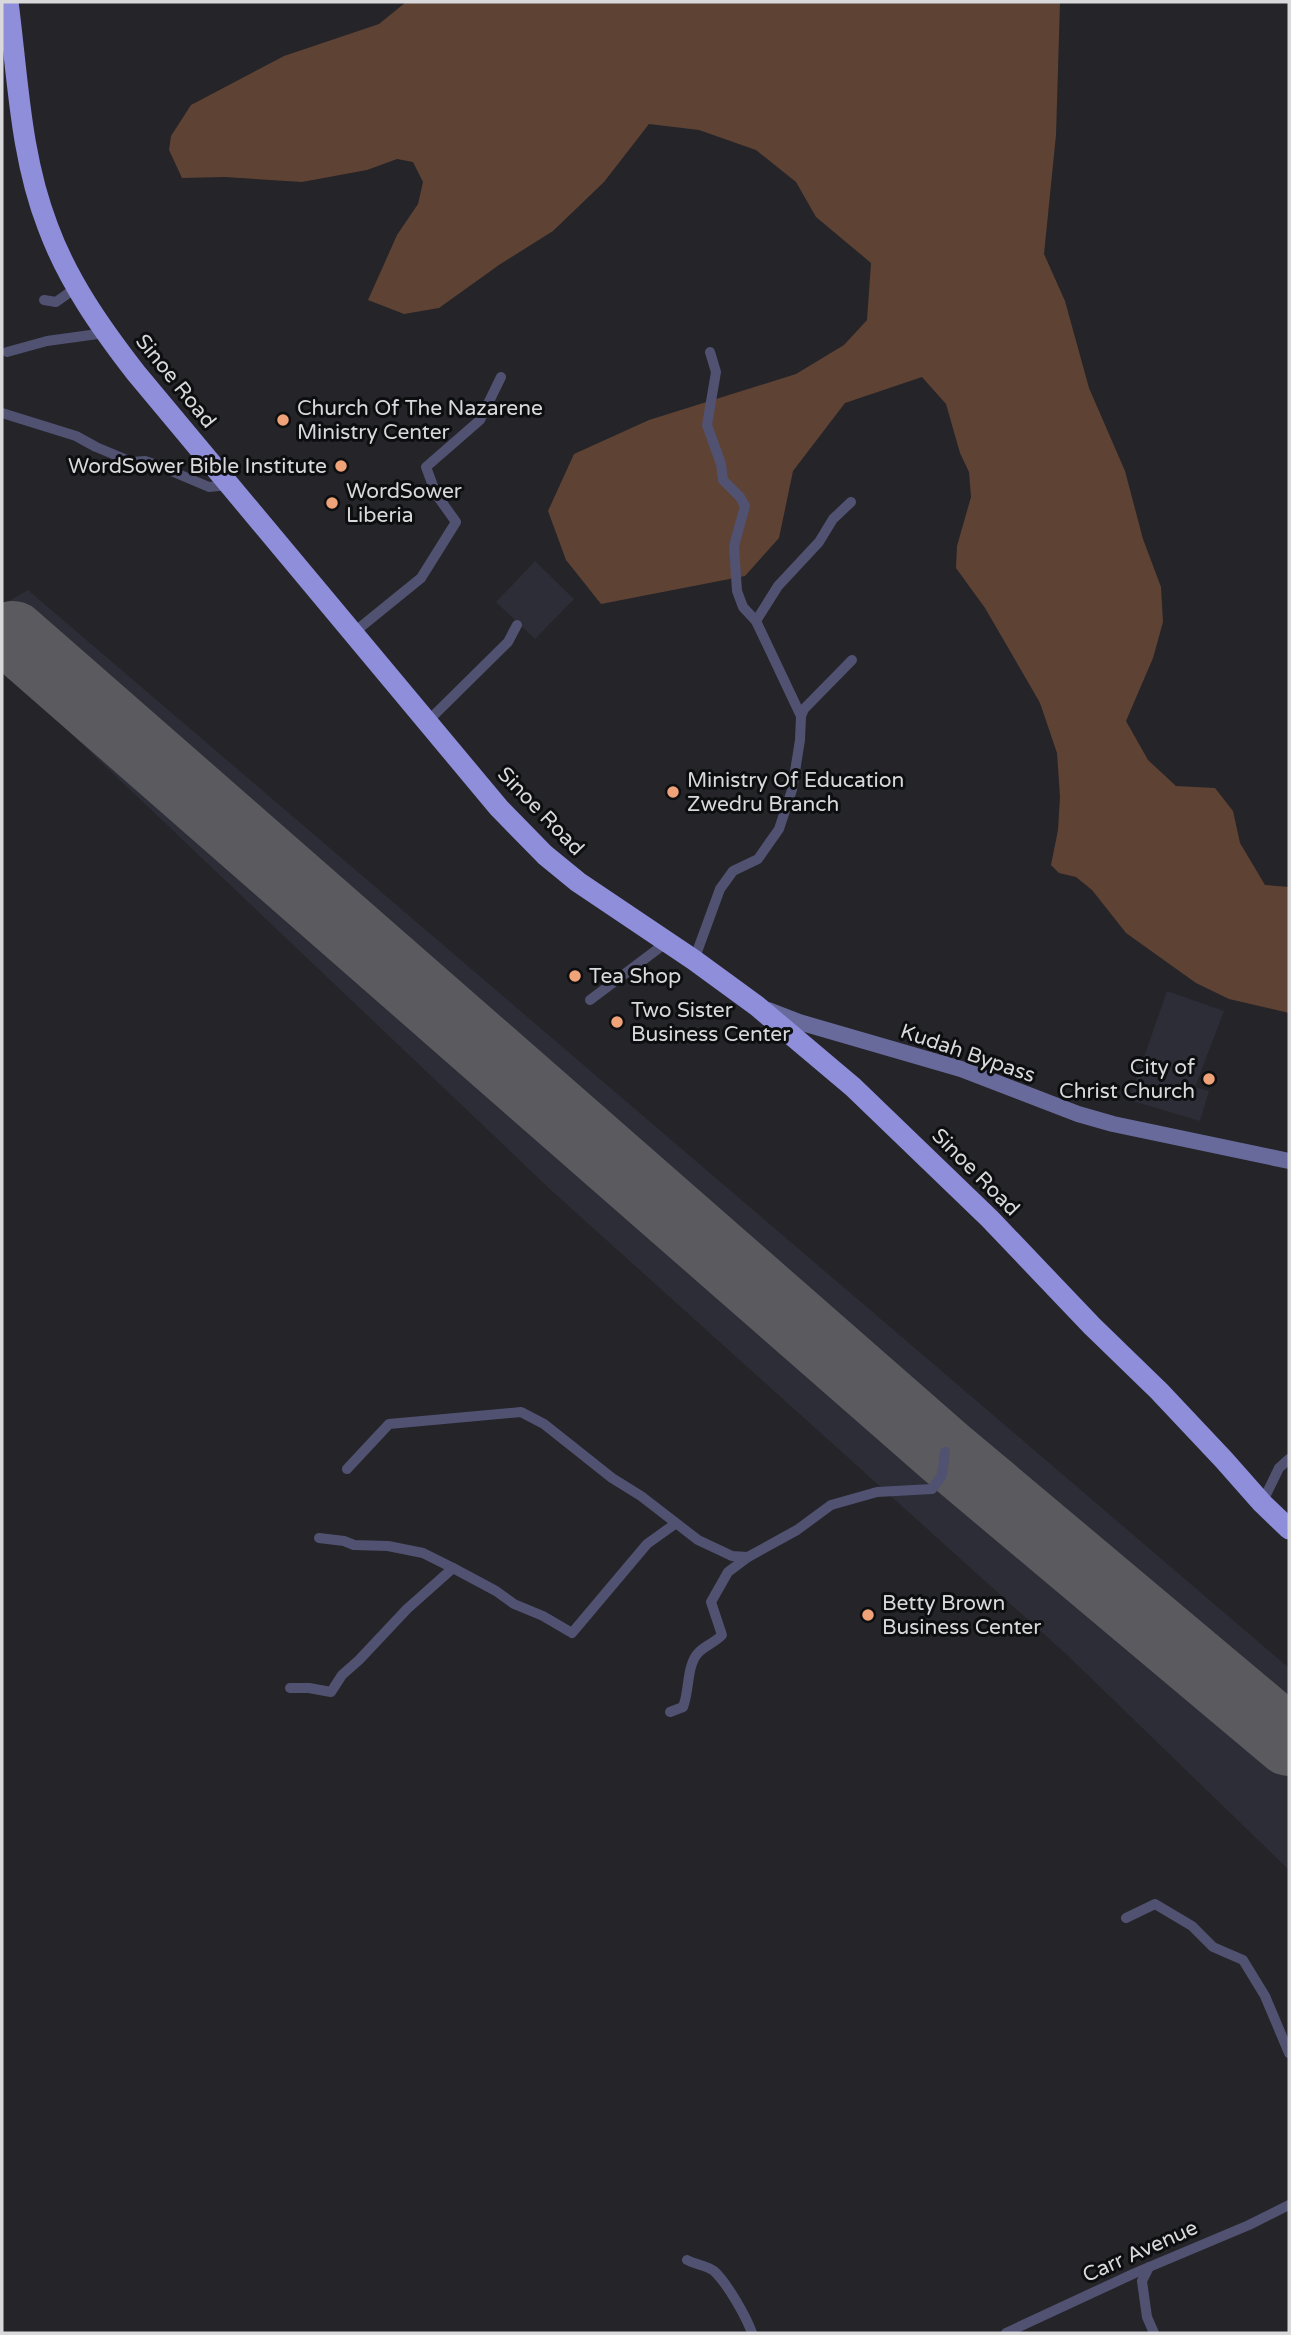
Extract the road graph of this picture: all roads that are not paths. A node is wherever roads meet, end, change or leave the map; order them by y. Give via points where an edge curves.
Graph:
1 (9, 2) edge
2 (76, 287) junction
3 (44, 300) dead end
4 (105, 333) junction
5 (7, 352) dead end
6 (710, 352) dead end
7 (501, 377) dead end
8 (2, 413) edge
9 (230, 485) junction
10 (851, 502) dead end
11 (756, 621) junction
12 (517, 625) dead end
13 (352, 634) junction
14 (852, 660) dead end
15 (801, 716) junction
16 (428, 721) junction
17 (667, 942) junction
18 (694, 960) junction
19 (590, 1000) dead end
20 (757, 1006) junction
21 (1289, 1161) edge
22 (945, 1452) dead end
23 (1289, 1459) edge
24 (347, 1469) dead end
25 (1262, 1503) junction
26 (675, 1524) junction
27 (1289, 1529) edge
28 (319, 1538) dead end
29 (748, 1558) junction
30 (453, 1568) junction
31 (290, 1688) dead end
32 (670, 1712) dead end
33 (1126, 1918) dead end
34 (1289, 2053) edge
35 (1289, 2205) edge
36 (687, 2260) dead end
37 (1149, 2267) junction
38 (752, 2333) edge
39 (1006, 2333) edge
40 (1154, 2333) edge

1 - 2 highway, Sinoe Road via 28,156 48,227
2 - 3 street via 56,302
2 - 4 highway, Sinoe Road
4 - 5 street
4 - 9 highway, Sinoe Road
6 - 11 street via 716,372 708,432 723,480 745,506 734,546 734,576 743,607
7 - 13 street via 480,420 426,467 436,494 456,522 421,578
8 - 9 street via 209,487
9 - 13 highway, Sinoe Road
10 - 11 street via 778,586
11 - 15 street
12 - 16 street via 508,642
13 - 16 highway, Sinoe Road
14 - 15 street
15 - 18 street via 792,790 779,829 758,859 733,871 720,889
16 - 17 highway, Sinoe Road via 499,808 545,855
17 - 18 highway, Sinoe Road
17 - 19 street
18 - 20 highway, Sinoe Road
20 - 21 street, Kudah Bypass via 961,1069 1078,1114
20 - 25 highway, Sinoe Road via 861,1095 990,1219
22 - 29 street via 942,1475 932,1489 877,1492 831,1505
23 - 25 street via 1279,1468
24 - 26 street via 389,1424 522,1412
25 - 27 highway, Sinoe Road
26 - 29 street via 732,1556
26 - 30 street via 648,1544 572,1633
28 - 30 street via 423,1553
29 - 32 street via 728,1572 711,1602 722,1635 698,1653 683,1707
30 - 31 street via 342,1675 331,1692
33 - 34 street via 1155,1904 1192,1926 1213,1947 1243,1960 1265,1996
35 - 37 street, Carr Avenue
36 - 38 street via 713,2270 731,2290
37 - 39 street, Carr Avenue
37 - 40 street via 1142,2281

